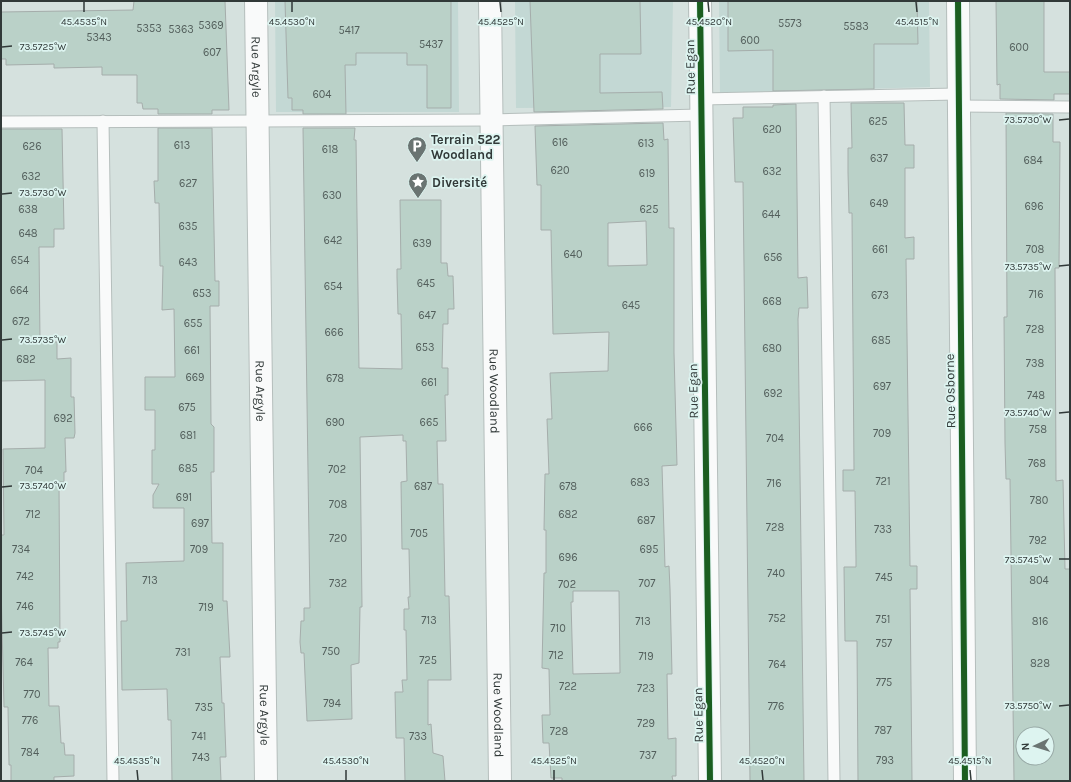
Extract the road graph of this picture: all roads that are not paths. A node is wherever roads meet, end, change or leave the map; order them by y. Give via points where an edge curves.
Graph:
1 (256, 1) edge
2 (490, 1) edge
3 (700, 1) edge
4 (958, 1) edge
5 (824, 96) junction
6 (958, 100) junction
7 (701, 107) junction
8 (1070, 107) edge
9 (258, 120) junction
10 (492, 120) junction
11 (103, 121) junction
12 (1, 122) edge
13 (113, 781) edge
14 (266, 781) edge
15 (500, 781) edge
16 (710, 781) edge
17 (834, 781) edge
18 (965, 781) edge

1 - 9 street, Rue Argyle
2 - 10 street, Rue Woodland
3 - 7 street, Rue Egan
4 - 6 street, Rue Osborne
5 - 6 lane
5 - 7 lane
5 - 17 lane
6 - 8 lane
6 - 18 street, Rue Osborne
7 - 10 lane
7 - 16 street, Rue Egan
9 - 10 lane
9 - 11 lane
9 - 14 street, Rue Argyle
10 - 15 street, Rue Woodland
11 - 12 lane
11 - 13 lane

